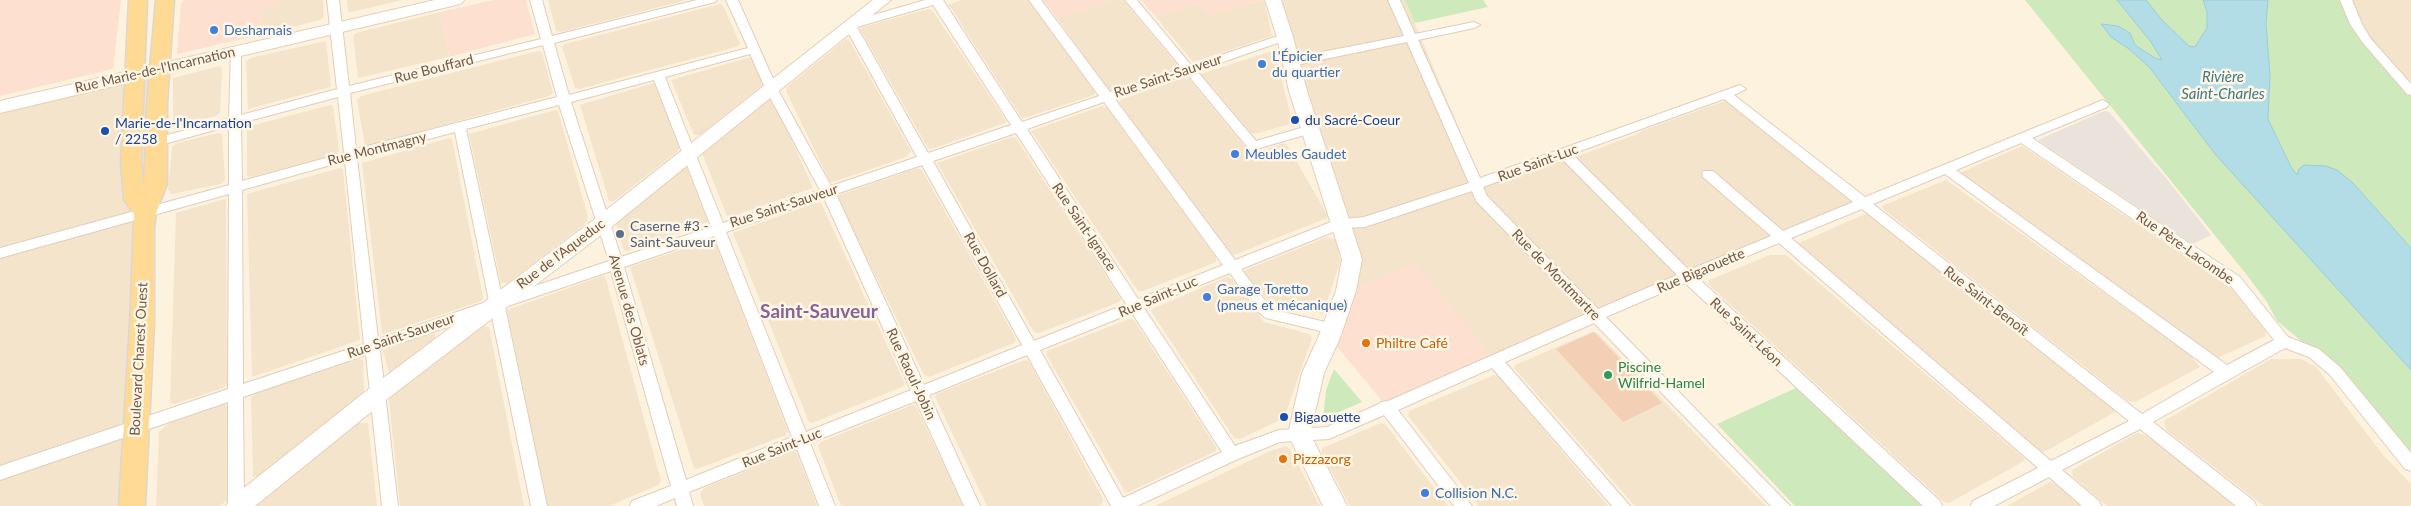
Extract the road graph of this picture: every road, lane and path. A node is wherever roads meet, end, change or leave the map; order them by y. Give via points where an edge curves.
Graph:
1 (138, 0) edge
2 (165, 0) edge
3 (333, 0) edge
4 (456, 0) edge
5 (536, 0) edge
6 (711, 0) edge
7 (732, 0) edge
8 (883, 0) edge
9 (936, 0) edge
10 (1035, 0) edge
11 (1131, 0) edge
12 (1273, 0) edge
13 (1394, 0) edge
14 (2346, 0) edge
15 (850, 25) junction
16 (1474, 26) dead end
17 (336, 29) junction
18 (1285, 37) junction
19 (1409, 38) junction
20 (547, 42) junction
21 (754, 50) junction
22 (234, 52) junction
23 (1291, 62) junction
24 (160, 69) junction
25 (1189, 69) junction
26 (134, 75) junction
27 (658, 75) junction
28 (1740, 89) dead end
29 (772, 90) junction
30 (344, 91) junction
31 (2411, 91) edge
32 (1725, 94) junction
33 (1106, 97) junction
34 (564, 100) junction
35 (2103, 104) dead end
36 (0, 107) edge
37 (233, 122) junction
38 (1018, 127) junction
39 (460, 128) junction
40 (1311, 129) junction
41 (2021, 137) junction
42 (157, 142) junction
43 (689, 154) junction
44 (1564, 154) junction
45 (351, 155) junction
46 (926, 159) junction
47 (1946, 169) junction
48 (1708, 174) dead end
49 (1475, 185) junction
50 (233, 187) junction
51 (828, 192) junction
52 (1864, 204) junction
53 (145, 213) junction
54 (603, 223) junction
55 (1341, 223) junction
56 (720, 228) junction
57 (1782, 237) junction
58 (0, 253) edge
59 (616, 263) junction
60 (1231, 267) junction
61 (1687, 276) junction
62 (497, 303) junction
63 (1136, 306) junction
64 (1595, 316) junction
65 (1333, 329) junction
66 (2283, 342) junction
67 (372, 345) junction
68 (1031, 349) junction
69 (1495, 361) junction
70 (2226, 372) junction
71 (919, 392) junction
72 (234, 394) junction
73 (378, 394) junction
74 (1386, 406) junction
75 (2140, 422) junction
76 (136, 426) junction
77 (1300, 434) junction
78 (802, 441) junction
79 (1232, 454) junction
80 (2411, 464) edge
81 (2050, 470) junction
82 (0, 472) edge
83 (680, 489) junction
84 (132, 506) edge
85 (237, 506) edge
86 (390, 506) edge
87 (539, 506) edge
88 (638, 506) edge
89 (685, 506) edge
90 (827, 506) edge
91 (972, 506) edge
92 (1120, 506) edge
93 (1335, 506) edge
94 (1464, 506) edge
95 (1622, 506) edge
96 (1782, 506) edge
97 (1934, 506) edge
98 (1979, 506) edge
99 (2093, 506) edge
100 (2248, 506) edge

1 - 26 main road
2 - 24 main road, Boulevard Charest Ouest
3 - 17 street
4 - 17 street, Rue Marie-de-l'Incarnation
5 - 20 street, Avenue des Oblats
6 - 20 street, Rue Bouffard
7 - 21 street, Rue Raoul-Jobin
8 - 15 street, Rue de l'Aqueduc
9 - 15 street
9 - 38 street, Rue Saint-Ignace
10 - 33 street
11 - 25 street
12 - 18 street
13 - 19 street, Rue de Montmartre
14 - 31 street via 2367,41
15 - 29 street, Rue de l'Aqueduc
15 - 46 street, Rue Dollard
16 - 19 street
17 - 22 street, Rue Marie-de-l'Incarnation
17 - 30 street
18 - 23 street
18 - 25 street, Rue Saint-Sauveur
19 - 23 street
19 - 49 street, Rue de Montmartre
20 - 30 street, Rue Bouffard
20 - 34 street, Avenue des Oblats
21 - 27 street, Rue Montmagny
21 - 29 street, Rue Raoul-Jobin
22 - 24 street, Rue Marie-de-l'Incarnation
22 - 37 street
23 - 40 street
24 - 26 street, Rue Marie-de-l'Incarnation
24 - 42 main road, Boulevard Charest Ouest
25 - 33 street, Rue Saint-Sauveur
25 - 40 street via 1253,146
26 - 36 street, Rue Marie-de-l'Incarnation
26 - 53 main road via 130,135 132,189 134,200
27 - 34 street, Rue Montmagny
27 - 43 street
28 - 32 street, Rue Saint-Luc
29 - 43 street, Rue de l'Aqueduc
29 - 51 street, Rue Raoul-Jobin
30 - 37 street, Rue Bouffard
30 - 45 street
32 - 44 street, Rue Saint-Luc
32 - 52 street, Rue Saint-Benoît
33 - 38 street, Rue Saint-Sauveur
33 - 60 street
34 - 39 street, Rue Montmagny
34 - 54 street, Avenue des Oblats
35 - 41 street, Rue Bigaouette
37 - 42 street, Rue Bouffard
37 - 50 street
38 - 46 street, Rue Saint-Sauveur
38 - 63 street, Rue Saint-Ignace
39 - 45 street, Rue Montmagny
39 - 62 street
40 - 55 street
41 - 47 street, Rue Bigaouette
41 - 66 street, Rue Père-Lacombe via 2235,281
42 - 53 main road, Boulevard Charest Ouest via 156,184
43 - 54 street, Rue de l'Aqueduc
43 - 56 street
44 - 49 street, Rue Saint-Luc
44 - 61 street, Rue Saint-Léon
45 - 50 street, Rue Montmagny
45 - 67 street
46 - 51 street, Rue Saint-Sauveur
46 - 68 street, Rue Dollard
47 - 52 street, Rue Bigaouette
47 - 70 street
48 - 57 street
49 - 55 street, Rue Saint-Luc via 1365,222
49 - 64 street, Rue de Montmartre via 1481,198
50 - 53 street, Rue Montmagny
50 - 72 street
51 - 56 street, Rue Saint-Sauveur
51 - 71 street, Rue Raoul-Jobin
52 - 57 street, Rue Bigaouette
52 - 75 street, Rue Saint-Benoît
53 - 58 street, Rue Montmagny
53 - 76 main road, Boulevard Charest Ouest
54 - 59 street, Avenue des Oblats
54 - 62 street, Rue de l'Aqueduc
55 - 60 street, Rue Saint-Luc
55 - 65 street via 1352,259 1346,291
56 - 59 street, Rue Saint-Sauveur
56 - 78 street
57 - 61 street, Rue Bigaouette
57 - 81 street
59 - 62 street, Rue Saint-Sauveur
59 - 83 street, Avenue des Oblats
60 - 63 street, Rue Saint-Luc
60 - 65 street via 1271,314
61 - 64 street, Rue Bigaouette
61 - 97 street, Rue Saint-Léon
62 - 67 street, Rue Saint-Sauveur
62 - 73 street, Rue de l'Aqueduc
62 - 87 street
63 - 68 street, Rue Saint-Luc
63 - 79 street, Rue Saint-Ignace
64 - 69 street, Rue Bigaouette
64 - 96 street, Rue de Montmartre
65 - 77 street via 1313,373
66 - 70 street
66 - 80 street via 2314,353 2335,371
67 - 72 street, Rue Saint-Sauveur
67 - 73 street
68 - 71 street, Rue Saint-Luc
68 - 92 street, Rue Dollard
69 - 74 street, Rue Bigaouette
69 - 95 street
70 - 75 street
71 - 78 street, Rue Saint-Luc
71 - 91 street, Rue Raoul-Jobin
72 - 76 street, Rue Saint-Sauveur
72 - 85 street
73 - 85 street, Rue de l'Aqueduc
73 - 86 street
74 - 77 street, Rue Bigaouette via 1329,432
74 - 94 street
75 - 81 street
75 - 100 street, Rue Saint-Benoît
76 - 82 street, Rue Saint-Sauveur
76 - 84 main road, Boulevard Charest Ouest
77 - 79 street, Rue Bigaouette via 1279,436
77 - 93 street via 1318,478
78 - 83 street, Rue Saint-Luc
78 - 90 street
79 - 92 street, Rue Bigaouette
81 - 98 street
81 - 99 street
83 - 88 street, Rue Saint-Luc
83 - 89 street, Avenue des Oblats

